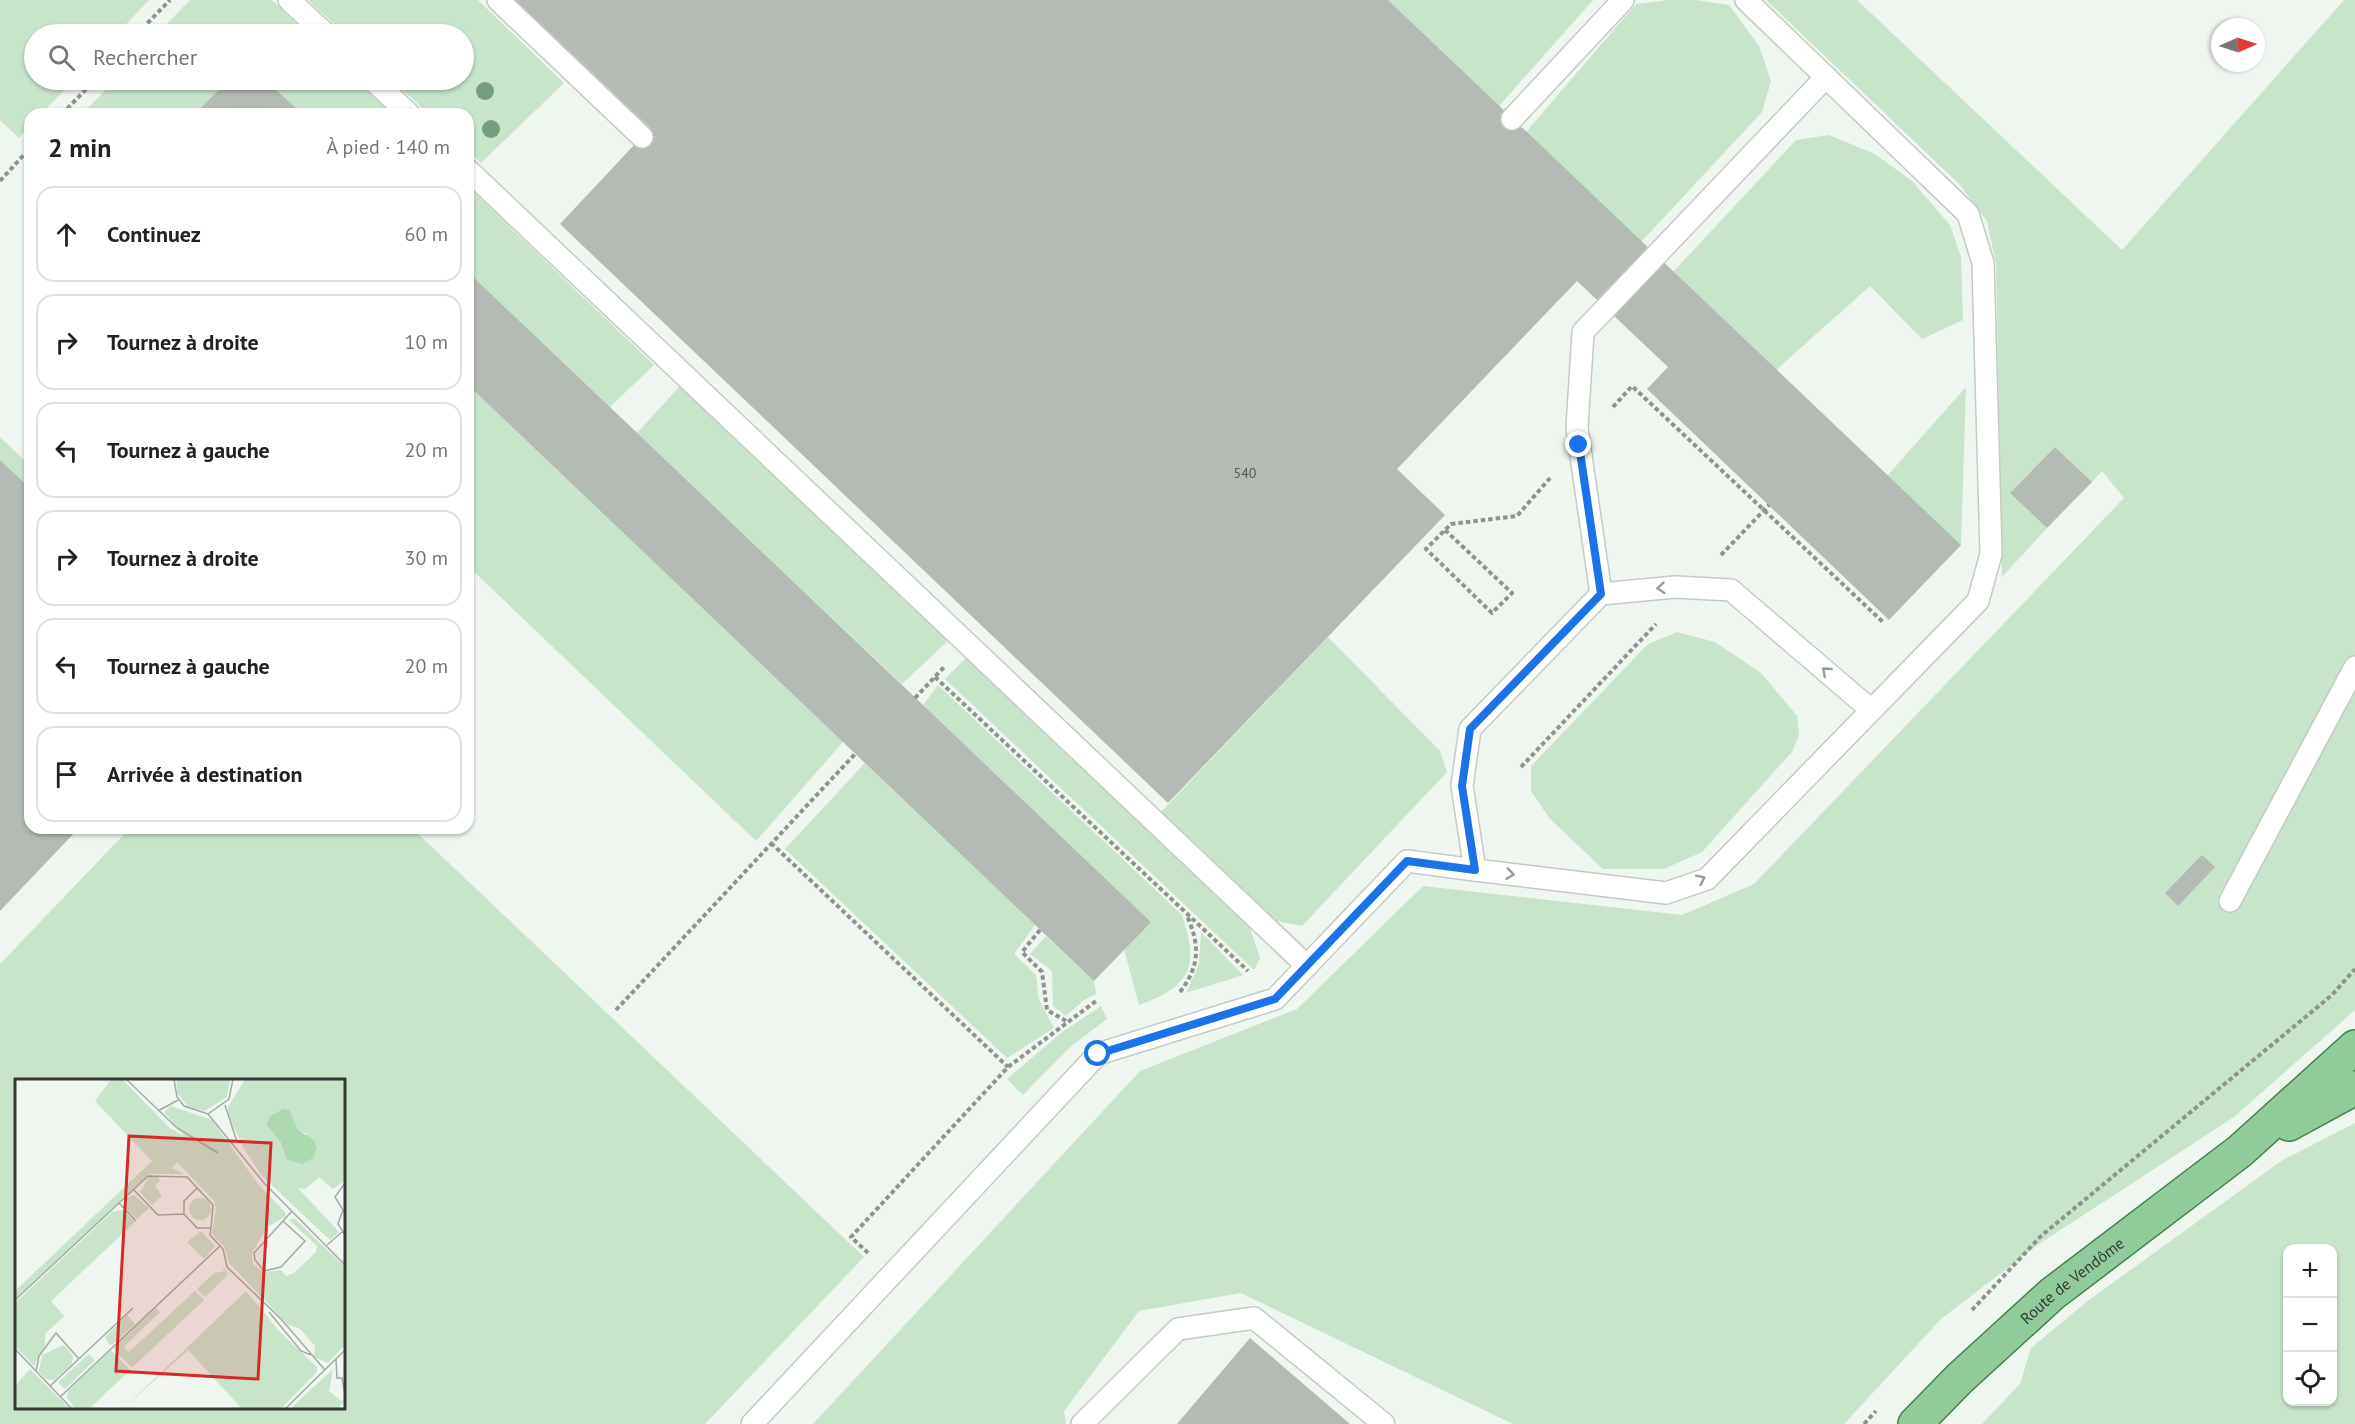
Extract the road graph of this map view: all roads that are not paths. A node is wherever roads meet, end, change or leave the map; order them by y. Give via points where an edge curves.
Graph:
1 (289, 0) edge
2 (498, 0) edge
3 (1623, 0) edge
4 (1746, 0) edge
5 (315, 24) edge
6 (1826, 77) junction
7 (384, 90) edge
8 (403, 108) edge
9 (1512, 119) dead end
10 (642, 136) dead end
11 (474, 176) edge
12 (1601, 594) junction
13 (2355, 667) edge
14 (1870, 709) junction
15 (1475, 870) junction
16 (2230, 901) dead end
17 (1306, 966) junction
18 (2355, 1047) edge
19 (2355, 1088) edge
20 (2241, 1151) junction
21 (752, 1424) edge
22 (1082, 1424) edge
23 (1384, 1424) edge
24 (1915, 1424) edge

1 - 5 lane
2 - 10 lane
3 - 9 lane
4 - 6 lane
6 - 12 lane via 1583,332 1577,428
6 - 14 lane via 1968,214 1983,263 1991,554 1978,601
7 - 8 lane
11 - 17 lane
14 -> 12 lane via 1731,590 1690,588
12 - 15 lane via 1470,729 1462,786
13 - 16 lane
15 -> 14 lane via 1666,893 1707,879
15 - 17 lane via 1407,861
17 - 21 lane via 1275,999 1098,1054
18 - 20 main road, Route de Vendôme
19 - 20 main road, Route de Vendôme
20 - 24 main road, Route de Vendôme via 2052,1294 1959,1378
22 - 23 lane via 1178,1329 1254,1318

